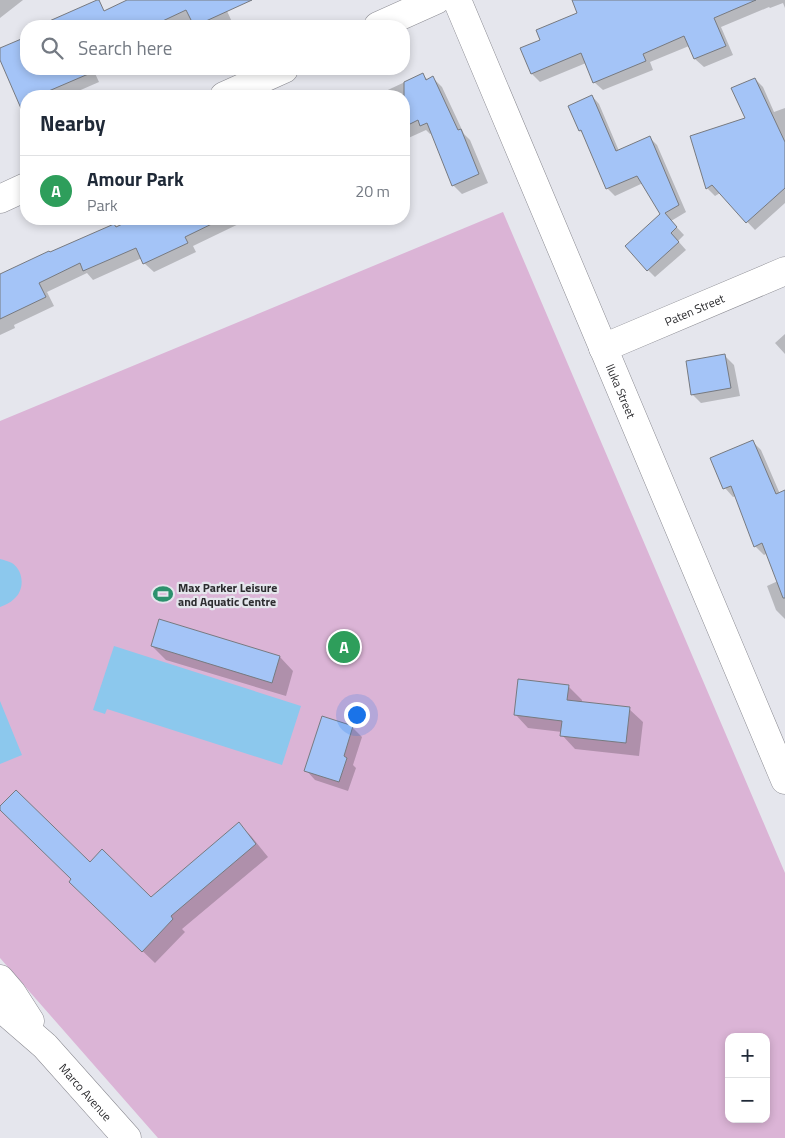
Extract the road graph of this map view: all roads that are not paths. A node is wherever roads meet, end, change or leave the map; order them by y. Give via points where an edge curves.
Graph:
1 (436, 0) edge
2 (457, 0) edge
3 (391, 20) edge
4 (271, 75) edge
5 (237, 90) edge
6 (785, 271) edge
7 (603, 348) junction
8 (785, 780) edge
9 (0, 979) edge
10 (0, 1007) edge
11 (45, 1046) junction
12 (127, 1138) edge

1 - 3 street
2 - 7 street, Iluka Street
4 - 5 street
6 - 7 street, Paten Street
7 - 8 street, Iluka Street
9 - 11 street, Marco Avenue via 12,992
10 - 11 street, Marco Avenue
11 - 12 street, Marco Avenue

